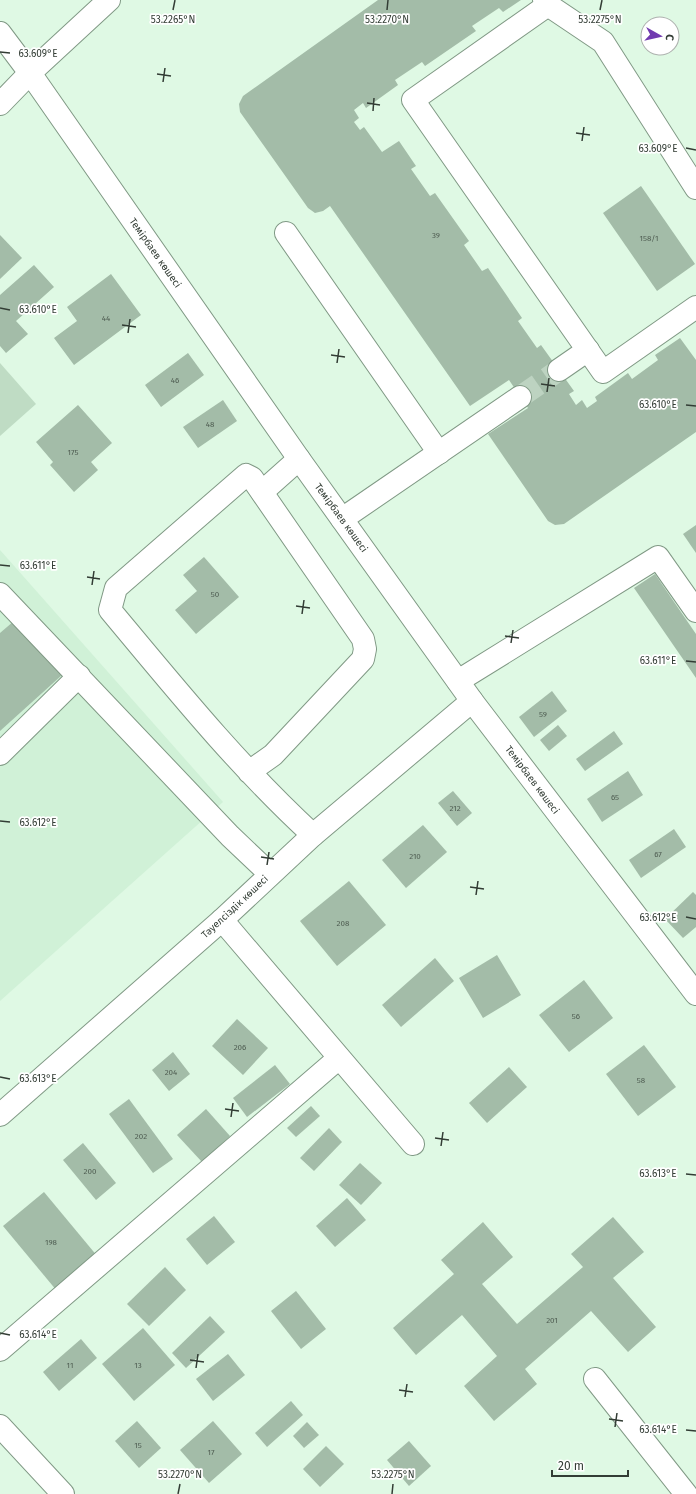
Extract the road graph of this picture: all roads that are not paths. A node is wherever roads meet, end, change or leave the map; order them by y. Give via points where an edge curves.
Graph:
1 (109, 0) edge
2 (546, 3) edge
3 (0, 33) edge
4 (30, 73) junction
5 (0, 104) edge
6 (696, 188) edge
7 (286, 233) dead end
8 (696, 307) edge
9 (588, 350) junction
10 (559, 370) tunnel mouth
11 (520, 397) tunnel mouth
12 (439, 453) junction
13 (299, 460) junction
14 (262, 492) junction
15 (342, 519) junction
16 (0, 594) edge
17 (696, 611) edge
18 (79, 676) junction
19 (458, 682) junction
20 (472, 701) junction
21 (0, 754) edge
22 (249, 772) junction
23 (313, 835) junction
24 (270, 874) junction
25 (222, 920) junction
26 (696, 994) edge
27 (339, 1058) junction
28 (0, 1115) edge
29 (413, 1144) dead end
30 (0, 1350) edge
31 (595, 1379) dead end
32 (0, 1426) edge
33 (63, 1494) edge
34 (686, 1494) edge

1 - 4 main road
2 - 6 main road via 603,42
2 - 9 main road via 413,100
3 - 4 main road, Темірбаев көшесі
4 - 5 main road
4 - 13 main road, Темірбаев көшесі
7 - 12 main road
8 - 9 main road via 603,372
9 - 10 main road
11 - 12 main road
12 - 15 main road
13 - 14 main road
13 - 15 main road, Темірбаев көшесі
14 - 22 main road via 362,639 365,649 364,659 273,755
14 - 22 main road via 252,478 246,475 241,478 116,588 110,610 209,729
15 - 19 main road, Темірбаев көшесі
16 - 18 main road
17 - 19 main road via 658,557
18 - 21 main road
18 - 24 main road via 230,836
19 - 20 main road, Темірбаев көшесі
20 - 23 main road, Тәуелсіздік көшесі
20 - 26 main road, Темірбаев көшесі
22 - 23 main road
23 - 24 main road, Тәуелсіздік көшесі
24 - 25 main road, Тәуелсіздік көшесі
25 - 27 main road
25 - 28 main road, Тәуелсіздік көшесі
27 - 29 main road
27 - 30 main road
31 - 34 main road
32 - 33 main road

